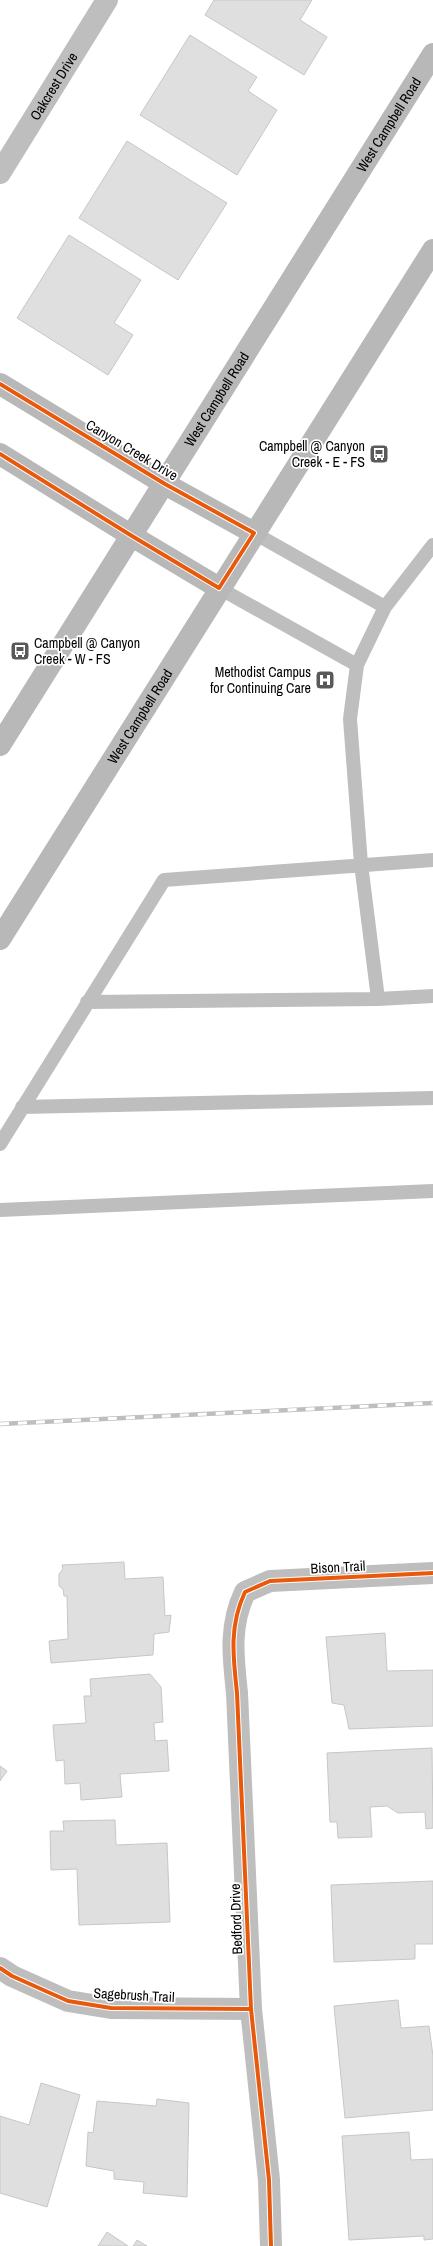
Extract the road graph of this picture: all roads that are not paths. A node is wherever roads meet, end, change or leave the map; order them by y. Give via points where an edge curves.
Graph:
1 (107, 0) edge
2 (433, 54) edge
3 (0, 173) edge
4 (433, 250) edge
5 (0, 384) edge
6 (0, 454) edge
7 (165, 484) junction
8 (254, 533) junction
9 (132, 536) junction
10 (433, 544) edge
11 (220, 588) junction
12 (385, 607) junction
13 (357, 665) junction
14 (0, 745) edge
15 (433, 860) edge
16 (361, 864) junction
17 (0, 939) edge
18 (433, 996) edge
19 (378, 999) junction
20 (87, 1002) junction
21 (433, 1098) edge
22 (22, 1107) junction
23 (0, 1144) edge
24 (433, 1191) edge
25 (0, 1210) edge
26 (433, 1573) edge
27 (245, 1592) joint
28 (0, 1968) edge
29 (251, 2009) junction
30 (271, 2246) edge

1 - 3 street, Oakcrest Drive
2 - 7 main road, West Campbell Road
4 - 8 main road, West Campbell Road
5 - 7 main road, Canyon Creek Drive
6 - 9 main road
7 - 8 main road, Canyon Creek Drive
7 - 9 main road, West Campbell Road
8 - 11 main road, West Campbell Road
8 - 12 lane
9 - 11 main road
9 - 14 main road, West Campbell Road
10 - 12 lane
11 - 13 lane
11 - 17 main road, West Campbell Road
12 - 13 lane
13 - 16 lane via 350,719
15 - 16 lane
16 - 19 lane
16 - 20 lane via 164,880
18 - 19 lane
19 - 20 lane
20 - 22 lane
21 - 22 lane
22 - 23 lane
24 - 25 lane
26 - 27 street, Bison Trail via 270,1581
27 - 29 street, Bedford Drive via 237,1610 232,1646 237,1693
28 - 29 street, Sagebrush Trail via 68,2001 111,2008
29 - 30 street, Bedford Drive via 269,2180

